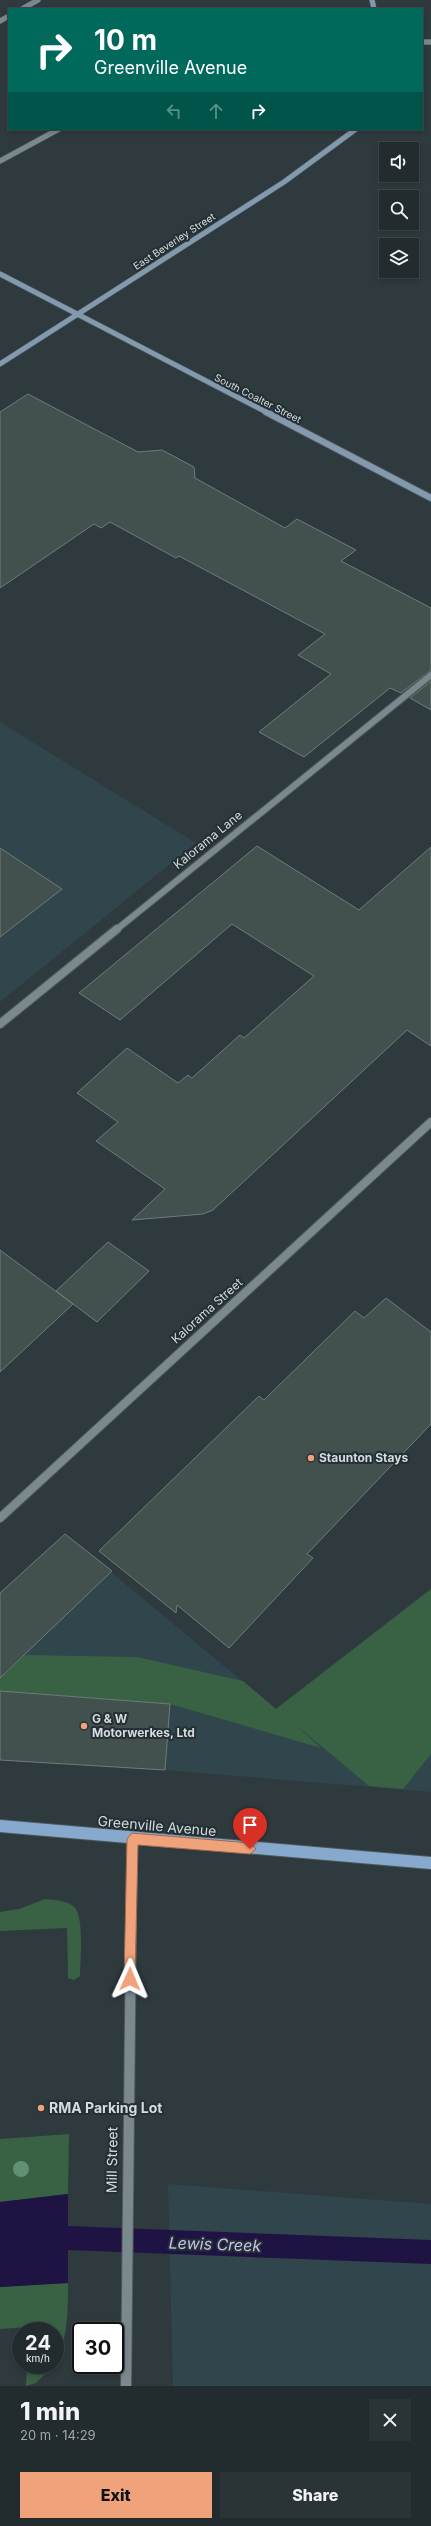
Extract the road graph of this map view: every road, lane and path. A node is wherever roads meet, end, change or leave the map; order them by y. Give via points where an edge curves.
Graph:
1 (38, 0) edge
2 (24, 8) edge
3 (57, 130) edge
4 (355, 130) edge
5 (0, 161) edge
6 (0, 274) edge
7 (78, 314) junction
8 (0, 364) edge
9 (431, 498) edge
10 (431, 674) edge
11 (0, 1024) edge
12 (431, 1122) edge
13 (0, 1518) edge
14 (0, 1826) edge
15 (132, 1839) junction
16 (431, 1863) edge
17 (126, 2386) edge

1 - 2 street
3 - 5 street
4 - 7 main road, East Beverley Street via 284,182
6 - 7 main road, South Coalter Street
7 - 8 main road, East Beverley Street
7 - 9 main road, South Coalter Street
10 - 11 street, Kalorama Lane
12 - 13 street, Kalorama Street
14 - 15 main road, Greenville Avenue
15 - 16 main road, Greenville Avenue
15 - 17 street, Mill Street

